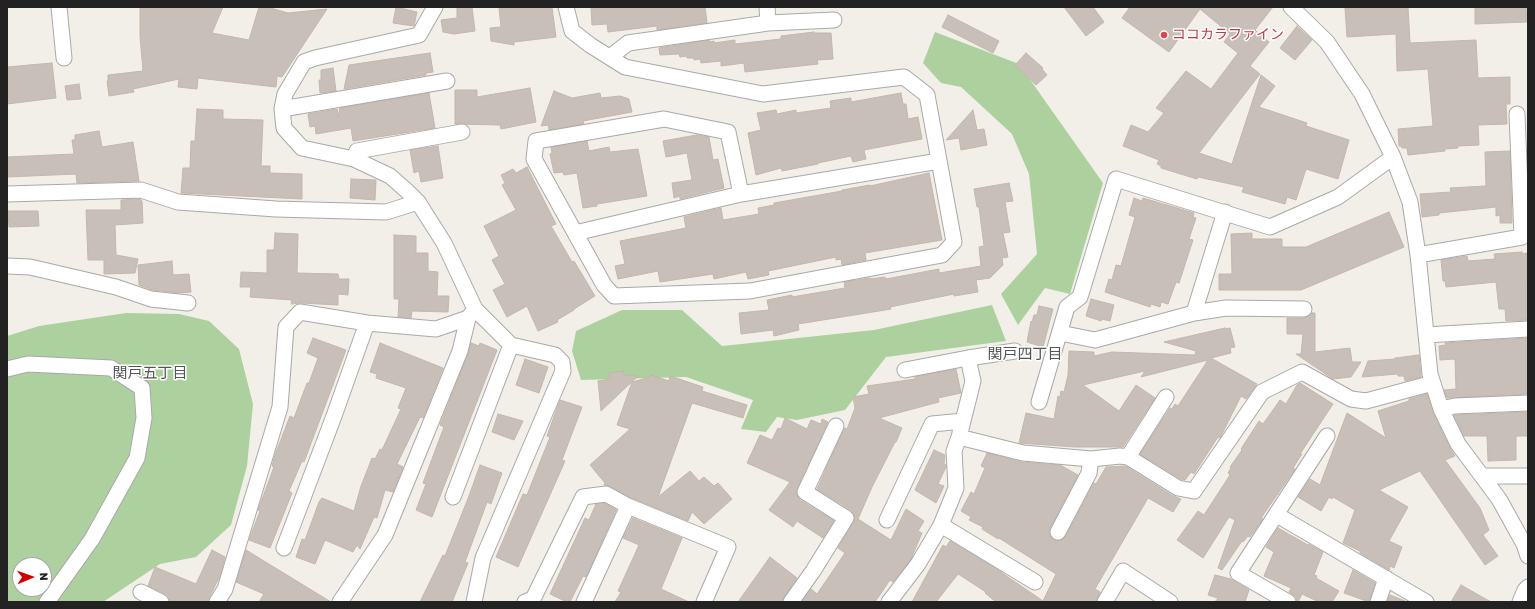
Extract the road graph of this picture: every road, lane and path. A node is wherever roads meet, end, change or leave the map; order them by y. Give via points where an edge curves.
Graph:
1 (59, 7) edge
2 (435, 7) edge
3 (566, 7) edge
4 (767, 7) edge
5 (1291, 7) edge
6 (834, 20) dead end
7 (768, 23) junction
8 (610, 57) junction
9 (64, 58) dead end
10 (447, 81) dead end
11 (282, 109) junction
12 (1517, 114) dead end
13 (462, 132) dead end
14 (1393, 157) junction
15 (354, 159) junction
16 (939, 160) junction
17 (7, 194) edge
18 (741, 194) junction
19 (418, 202) junction
20 (1225, 212) junction
21 (576, 233) junction
22 (1525, 236) edge
23 (1418, 255) junction
24 (7, 266) edge
25 (188, 303) dead end
26 (1304, 309) dead end
27 (1194, 313) junction
28 (472, 314) junction
29 (367, 324) junction
30 (1528, 329) edge
31 (1060, 333) junction
32 (1426, 335) junction
33 (511, 345) junction
34 (1015, 351) dead end
35 (968, 358) junction
36 (7, 369) edge
37 (905, 370) dead end
38 (1433, 384) junction
39 (1166, 397) dead end
40 (1039, 402) dead end
41 (1528, 403) edge
42 (1441, 409) junction
43 (963, 422) junction
44 (836, 426) dead end
45 (1327, 436) dead end
46 (959, 437) junction
47 (1128, 457) junction
48 (1092, 459) junction
49 (1482, 476) junction
50 (1528, 476) edge
51 (453, 497) dead end
52 (628, 506) junction
53 (1277, 515) junction
54 (887, 520) dead end
55 (942, 525) junction
56 (1058, 532) dead end
57 (284, 548) dead end
58 (1528, 556) edge
59 (1386, 578) junction
60 (1035, 582) dead end
61 (1528, 587) edge
62 (141, 592) dead end
63 (533, 601) edge
64 (47, 602) edge
65 (161, 602) edge
66 (217, 602) edge
67 (340, 602) edge
68 (474, 602) edge
69 (584, 602) edge
70 (704, 602) edge
71 (791, 602) edge
72 (889, 602) edge
73 (1105, 602) edge
74 (1170, 602) edge
75 (1288, 602) edge
76 (1378, 602) edge
77 (1426, 602) edge
78 (1520, 602) edge

1 - 9 street
2 - 11 street via 419,35 304,62 285,94
3 - 8 street via 572,31
4 - 7 street
5 - 14 street via 1332,49 1362,94
6 - 7 street
7 - 8 street via 628,43
8 - 16 street via 625,67 763,94 904,77 927,95
10 - 11 street
11 - 15 street via 284,128 302,148
12 - 22 street
13 - 15 street via 357,151
14 - 20 street via 1338,197 1270,227
14 - 23 street via 1410,202
15 - 19 street via 390,176
16 - 18 street
16 - 21 street via 954,242 942,254 750,291 614,296 604,285
17 - 19 street via 141,190 178,202 276,209 386,212
18 - 21 street
18 - 21 street via 728,132 664,119 536,141 534,159
19 - 28 street via 444,243
20 - 27 street
20 - 31 street via 1116,179 1080,297 1067,307
22 - 23 street
23 - 32 street
24 - 25 street via 30,267 116,287 151,299
26 - 27 street via 1226,308
27 - 31 street via 1096,340
28 - 29 street via 436,329
28 - 33 street
28 - 67 street via 460,351 385,535
29 - 57 street
29 - 66 street via 300,312 286,327 280,407 224,589
30 - 32 street
31 - 40 street
32 - 38 street
33 - 51 street
33 - 68 street via 555,355 562,362 562,371 483,558
34 - 35 street
35 - 37 street
35 - 43 street via 973,381
36 - 64 street via 28,364 111,368 142,388 144,418 137,458 92,539
38 - 42 street
38 - 47 street via 1366,401 1351,399 1302,372 1262,392 1194,491 1178,488
39 - 47 street
41 - 42 street via 1455,406
42 - 49 street via 1458,444
43 - 46 street
43 - 54 street via 932,424
44 - 71 street via 805,492 846,518
45 - 53 street
46 - 48 street via 1023,453
46 - 55 street via 954,450 956,488
47 - 48 street
48 - 56 street via 1089,473
49 - 50 street
49 - 58 street via 1499,499
52 - 63 street via 606,494 583,497
52 - 69 street
52 - 70 street via 728,548
53 - 59 street
53 - 75 street via 1238,574
55 - 60 street
55 - 72 street via 918,564
59 - 76 street
59 - 77 street
61 - 78 street
62 - 65 street
73 - 74 street via 1123,571

